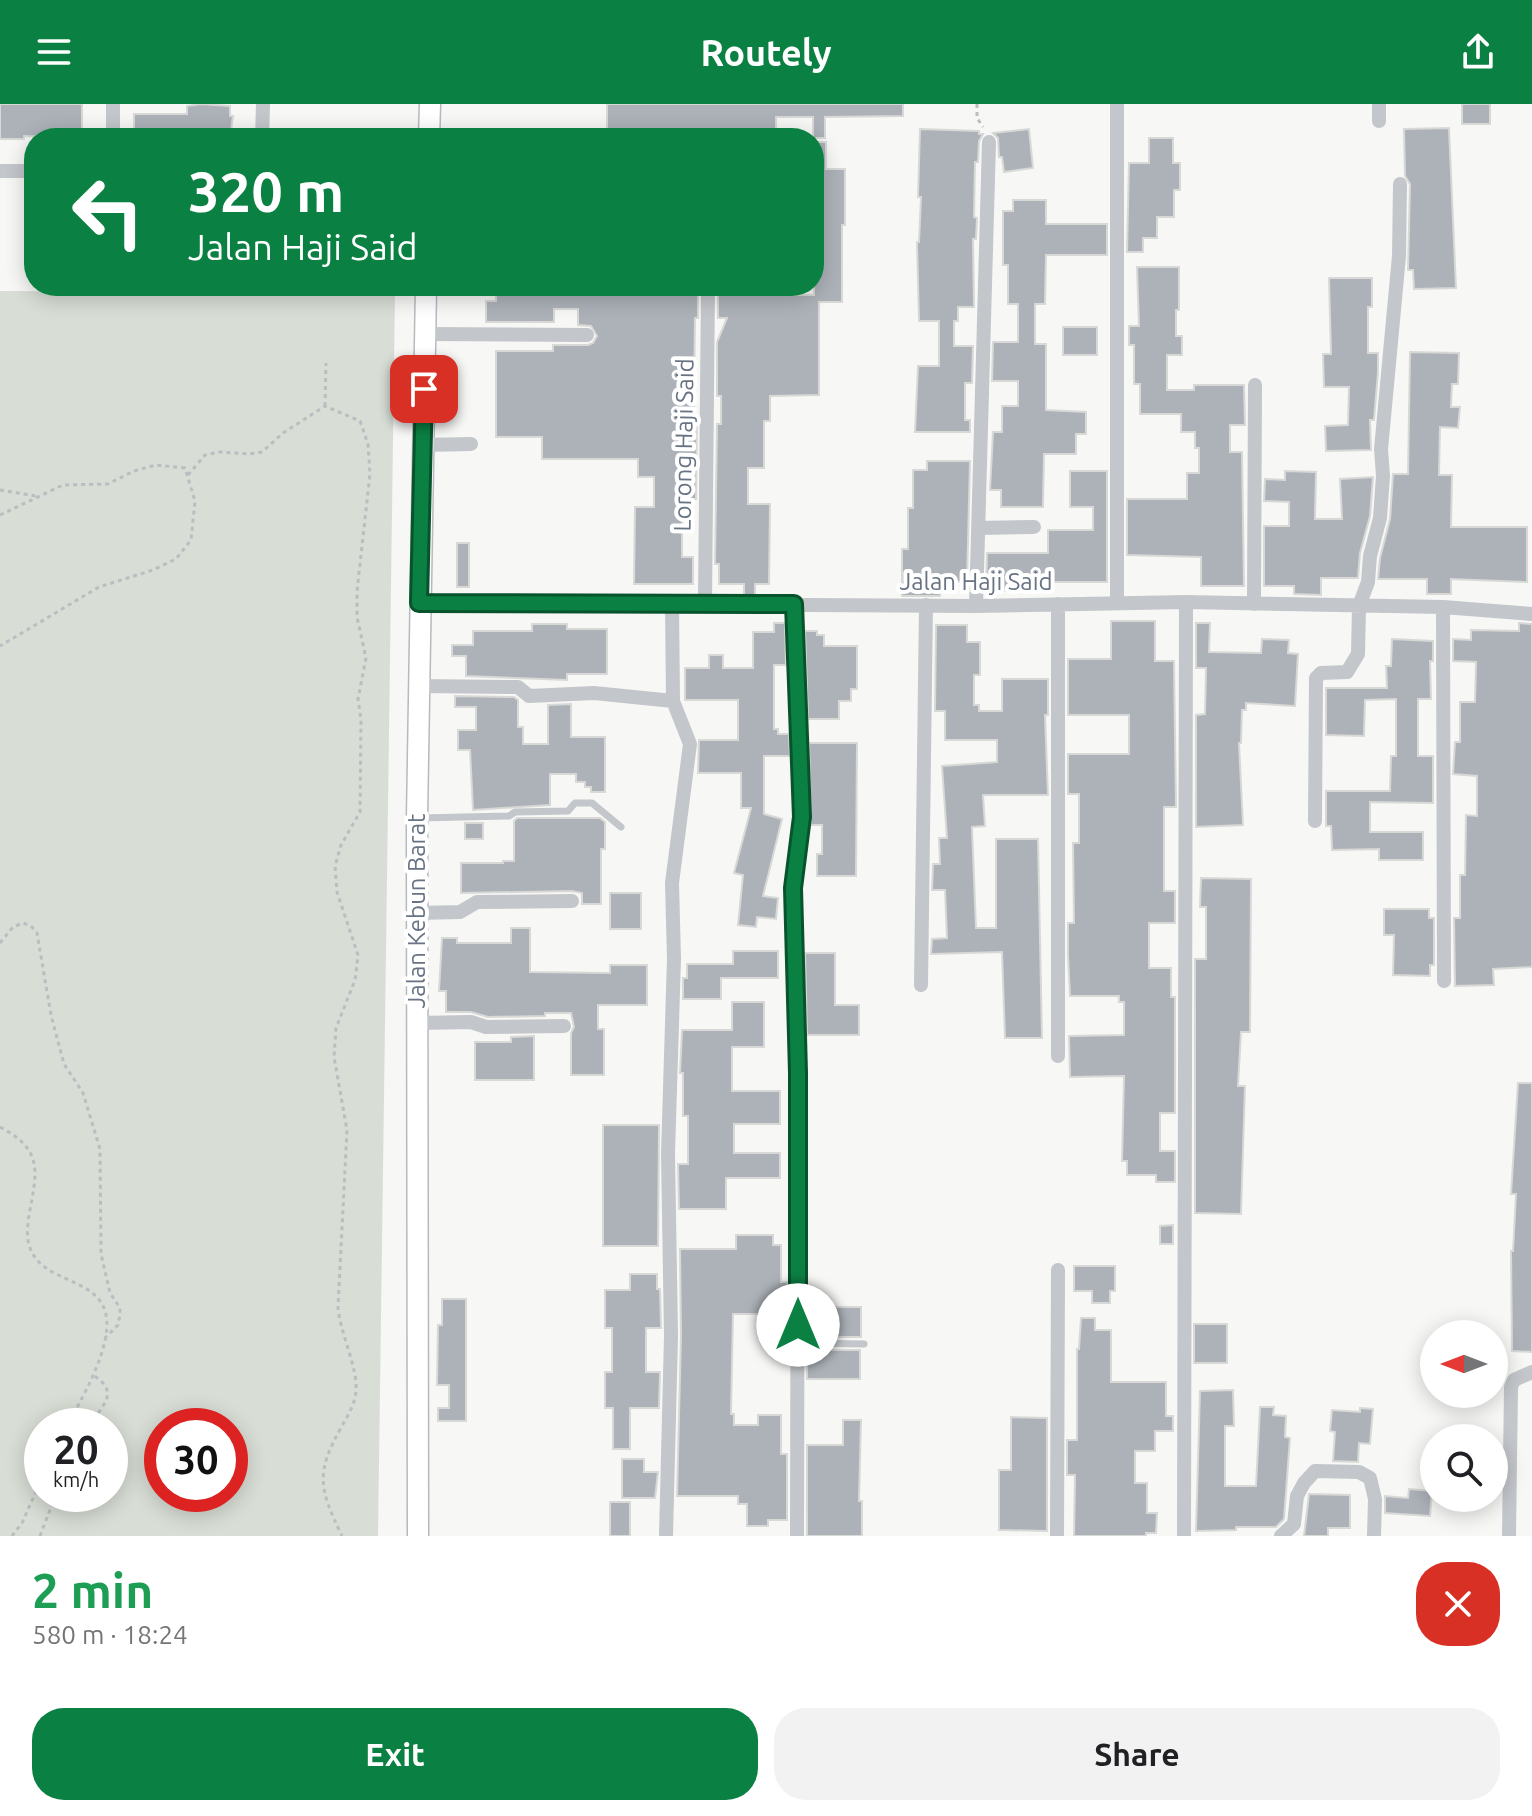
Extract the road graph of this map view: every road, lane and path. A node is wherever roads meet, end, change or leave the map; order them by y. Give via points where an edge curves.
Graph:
1 (113, 104) edge
2 (263, 104) edge
3 (430, 104) edge
4 (977, 104) edge
5 (1117, 104) edge
6 (1379, 104) edge
7 (1379, 121) dead end
8 (113, 128) edge
9 (262, 128) edge
10 (429, 128) edge
11 (989, 142) joint
12 (0, 171) edge
13 (24, 171) edge
14 (1400, 184) dead end
15 (426, 296) edge
16 (708, 296) edge
17 (425, 334) junction
18 (587, 335) dead end
19 (326, 363) dead end
20 (1255, 385) dead end
21 (325, 406) junction
22 (471, 444) dead end
23 (423, 445) junction
24 (188, 475) junction
25 (0, 490) edge
26 (39, 497) junction
27 (0, 515) edge
28 (1034, 527) dead end
29 (978, 528) junction
30 (1117, 602) junction
31 (1186, 602) junction
32 (419, 603) junction
33 (672, 603) junction
34 (705, 603) junction
35 (794, 604) junction
36 (1058, 604) junction
37 (1254, 604) junction
38 (926, 605) junction
39 (976, 606) junction
40 (1359, 606) junction
41 (1443, 607) junction
42 (1532, 614) edge
43 (0, 646) edge
44 (418, 686) junction
45 (673, 701) junction
46 (417, 818) junction
47 (1315, 821) dead end
48 (621, 827) dead end
49 (572, 901) dead end
50 (417, 913) junction
51 (0, 943) edge
52 (1444, 981) dead end
53 (921, 985) dead end
54 (417, 1023) junction
55 (564, 1026) dead end
56 (1058, 1056) dead end
57 (0, 1127) edge
58 (1058, 1270) dead end
59 (105, 1338) junction
60 (798, 1343) junction
61 (864, 1344) dead end
62 (1532, 1372) edge
63 (93, 1375) junction
64 (76, 1408) edge
65 (101, 1408) edge
66 (27, 1512) edge
67 (49, 1512) edge
68 (12, 1536) edge
69 (40, 1536) edge
70 (342, 1536) edge
71 (418, 1536) edge
72 (666, 1536) edge
73 (797, 1536) edge
74 (1057, 1536) edge
75 (1184, 1536) edge
76 (1281, 1536) edge
77 (1374, 1536) edge
78 (1509, 1536) edge

1 - 8 street
2 - 9 street
3 - 10 main road
4 - 11 path via 977,118
5 - 30 street
6 - 7 street
11 - 29 street
12 - 13 street
14 - 40 street via 1380,518
15 - 17 main road, Jalan Kebun Barat
16 - 34 street, Lorong Haji Said
17 - 18 street
17 - 23 main road, Jalan Kebun Barat
19 - 21 path
20 - 37 street
21 - 24 path via 262,452 205,455
21 - 70 path via 360,421 370,474 357,591 366,658 358,699 360,812 335,866 337,892 358,955 355,980 336,1028 334,1057 347,1130 339,1324 357,1389 321,1482
22 - 23 street
23 - 32 main road, Jalan Kebun Barat
24 - 26 path via 185,468 156,465 108,484 63,485
24 - 43 path via 195,501 191,540 176,559 99,587
25 - 26 path
26 - 27 path
28 - 29 street
29 - 39 street
30 - 31 street, Jalan Haji Said
30 - 36 street, Jalan Haji Said
31 - 37 street, Jalan Haji Said
31 - 75 street
32 - 33 street, Jalan Haji Said
32 - 44 main road, Jalan Kebun Barat
33 - 34 street, Jalan Haji Said
33 - 45 street
34 - 35 street, Jalan Haji Said
35 - 38 street, Jalan Haji Said
35 - 60 street via 802,817 793,888
36 - 39 street, Jalan Haji Said
36 - 56 street
37 - 40 street, Jalan Haji Said
38 - 39 street, Jalan Haji Said
38 - 53 street
40 - 41 street, Jalan Haji Said
40 - 47 street via 1358,654 1351,668 1316,678
41 - 42 street, Jalan Haji Said
41 - 52 street
44 - 45 street via 518,687 529,696 594,693
44 - 46 main road, Jalan Kebun Barat
45 - 72 street via 690,744 672,883
46 - 48 lane via 568,811 575,803 592,803
46 - 50 main road, Jalan Kebun Barat
49 - 50 street via 477,902 460,912
50 - 54 main road, Jalan Kebun Barat
51 - 59 path via 23,923 37,933 64,1064 93,1120 100,1149 101,1254 110,1293 120,1308 118,1325
54 - 55 street
54 - 71 main road, Jalan Kebun Barat
57 - 59 path via 30,1149 35,1164 27,1227 36,1261 95,1294 105,1312
58 - 74 street
59 - 63 path
60 - 61 lane
60 - 73 street
62 - 78 street via 1511,1387
63 - 64 path
63 - 65 path via 108,1389
66 - 68 path
67 - 69 path
76 - 77 street via 1294,1524 1304,1483 1322,1470 1359,1472 1370,1478

